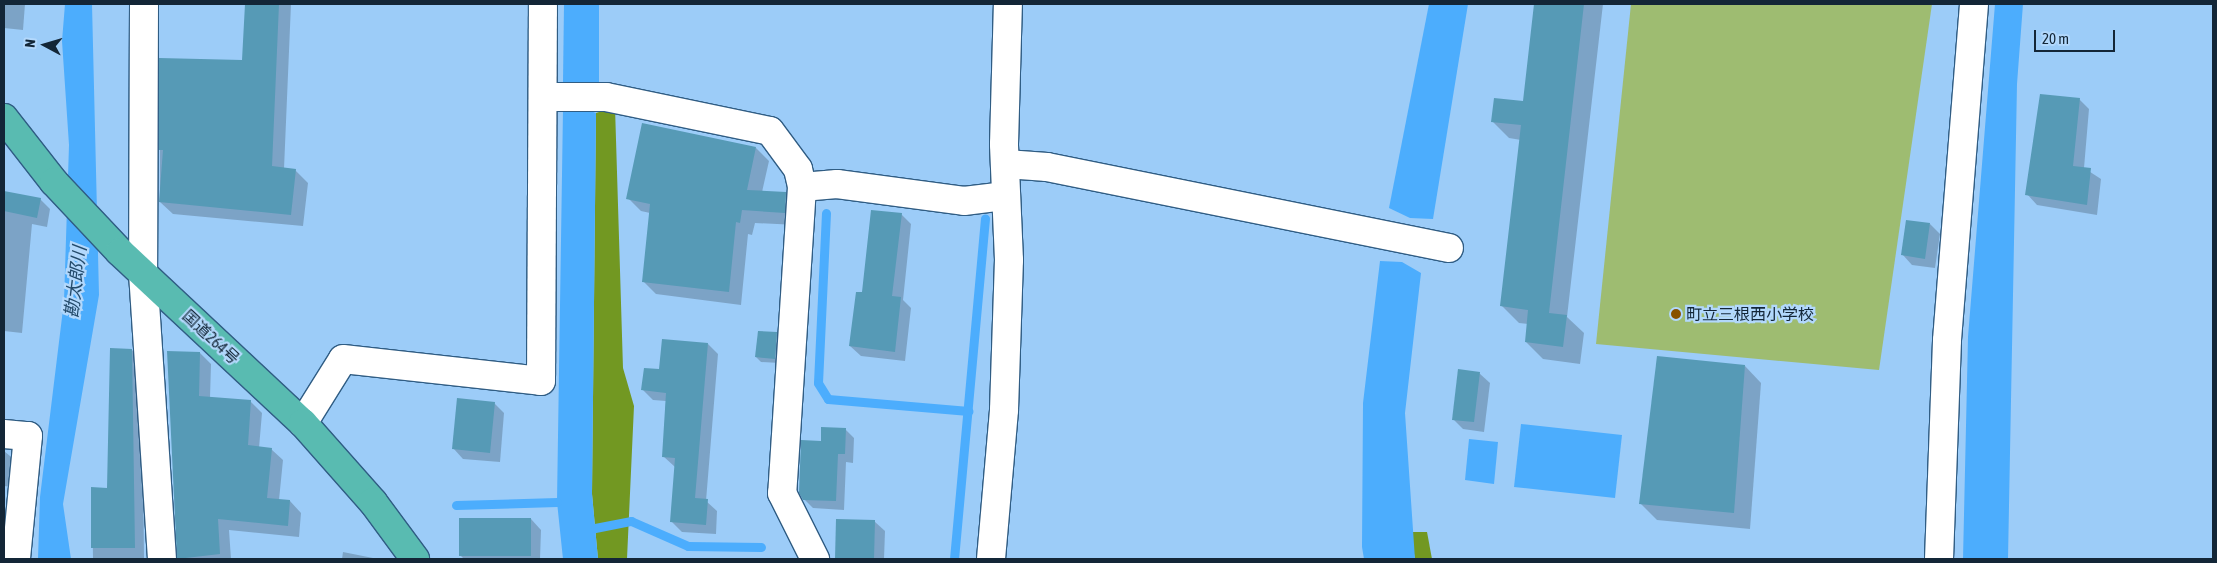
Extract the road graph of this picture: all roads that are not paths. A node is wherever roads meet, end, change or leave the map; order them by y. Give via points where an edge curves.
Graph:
1 (144, 4) edge
2 (543, 4) edge
3 (1008, 4) edge
4 (1974, 4) edge
5 (544, 97) junction
6 (4, 118) edge
7 (1006, 164) junction
8 (802, 187) junction
9 (1004, 196) junction
10 (1437, 246) dead end
11 (143, 273) junction
12 (303, 423) junction
13 (4, 434) edge
14 (16, 559) edge
15 (162, 559) edge
16 (415, 559) edge
17 (815, 559) edge
18 (991, 559) edge
19 (1940, 559) edge

1 - 11 street
2 - 5 street
3 - 7 street
4 - 19 street via 1947,340
5 - 8 street via 606,98 770,131 798,169
5 - 12 street via 541,381 343,360
6 - 11 highway, 国道264号 via 54,182
7 - 9 street
7 - 10 street via 1047,167
8 - 9 street via 837,184 964,201
8 - 17 street via 782,493
9 - 18 street via 1009,260 1004,410
11 - 12 highway, 国道264号
11 - 15 street
12 - 16 highway, 国道264号 via 373,502
13 - 14 street via 28,436

